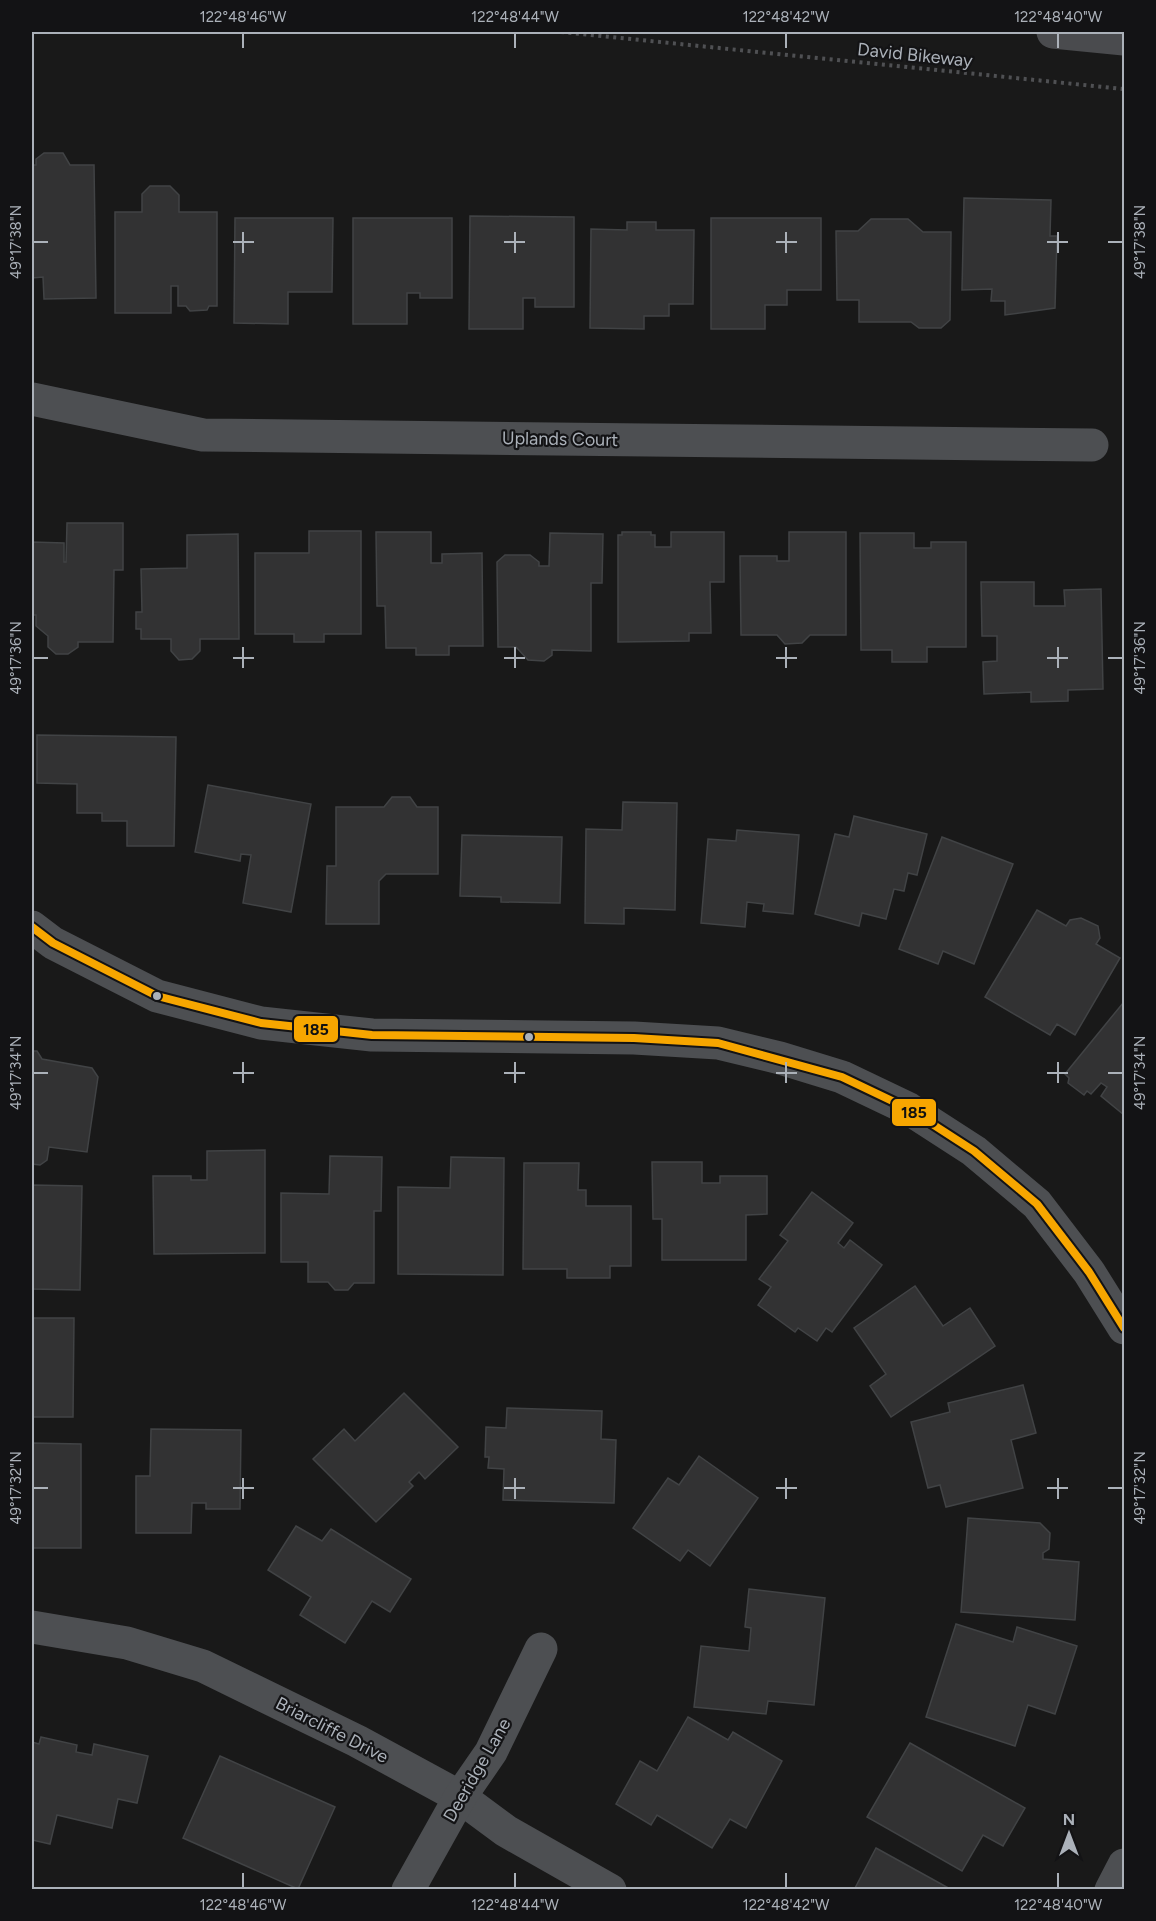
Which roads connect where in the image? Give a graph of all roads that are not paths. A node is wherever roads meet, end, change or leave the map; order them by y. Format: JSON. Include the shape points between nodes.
{"nodes":[{"id":1,"x":1053,"y":32,"type":"edge"},
{"id":2,"x":1125,"y":39,"type":"edge"},
{"id":3,"x":32,"y":399,"type":"edge"},
{"id":4,"x":1092,"y":445,"type":"dead end"},
{"id":5,"x":32,"y":927,"type":"edge"},
{"id":6,"x":1125,"y":1328,"type":"edge"},
{"id":7,"x":32,"y":1626,"type":"edge"},
{"id":8,"x":541,"y":1649,"type":"dead end"},
{"id":9,"x":460,"y":1797,"type":"junction"},
{"id":10,"x":1125,"y":1865,"type":"edge"},
{"id":11,"x":408,"y":1890,"type":"edge"},
{"id":12,"x":610,"y":1890,"type":"edge"},
{"id":13,"x":1111,"y":1890,"type":"edge"}],
"edges":[{"from":1,"to":2,"type":"main road"},
{"from":3,"to":4,"type":"street","name":"Uplands Court","via":[[203,435]]},
{"from":5,"to":6,"type":"street","via":[[53,943],[157,996],[261,1023],[372,1035],[634,1038],[718,1043],[842,1077],[909,1109],[974,1151],[1038,1204]]},
{"from":7,"to":9,"type":"street","name":"Briarcliffe Drive","via":[[127,1643],[203,1666],[357,1741]]},
{"from":8,"to":9,"type":"street","name":"Deeridge Lane","via":[[491,1752]]},
{"from":9,"to":11,"type":"street","name":"Deeridge Lane"},
{"from":9,"to":12,"type":"street","name":"Briarcliffe Drive","via":[[506,1831]]},
{"from":10,"to":13,"type":"street"}]}
